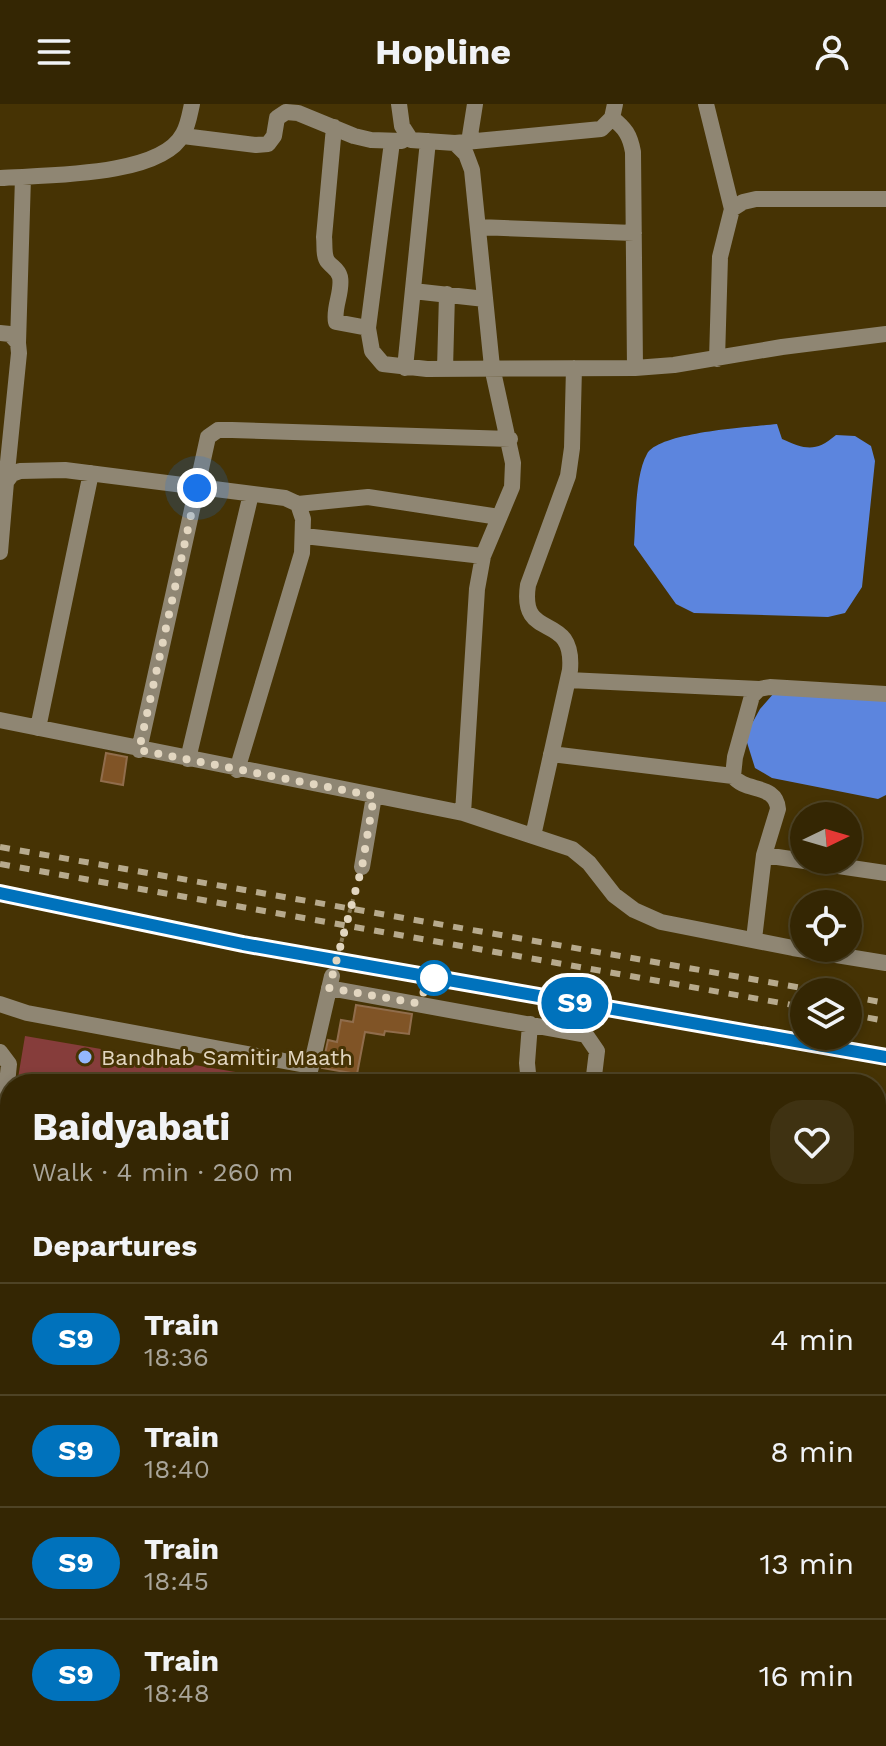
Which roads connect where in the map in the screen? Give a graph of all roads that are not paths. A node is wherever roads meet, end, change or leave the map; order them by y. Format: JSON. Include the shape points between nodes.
{"nodes":[{"id":1,"x":192,"y":104,"type":"edge"},
{"id":2,"x":399,"y":104,"type":"edge"},
{"id":3,"x":475,"y":104,"type":"edge"},
{"id":4,"x":706,"y":104,"type":"edge"},
{"id":5,"x":613,"y":111,"type":"edge"},
{"id":6,"x":334,"y":127,"type":"junction"},
{"id":7,"x":183,"y":136,"type":"junction"},
{"id":8,"x":420,"y":141,"type":"junction"},
{"id":9,"x":392,"y":142,"type":"junction"},
{"id":10,"x":462,"y":142,"type":"junction"},
{"id":11,"x":23,"y":177,"type":"junction"},
{"id":12,"x":0,"y":178,"type":"edge"},
{"id":13,"x":886,"y":199,"type":"edge"},
{"id":14,"x":732,"y":209,"type":"junction"},
{"id":15,"x":478,"y":227,"type":"junction"},
{"id":16,"x":634,"y":233,"type":"junction"},
{"id":17,"x":413,"y":291,"type":"junction"},
{"id":18,"x":447,"y":294,"type":"junction"},
{"id":19,"x":485,"y":299,"type":"junction"},
{"id":20,"x":368,"y":328,"type":"junction"},
{"id":21,"x":0,"y":333,"type":"edge"},
{"id":22,"x":886,"y":334,"type":"edge"},
{"id":23,"x":18,"y":343,"type":"junction"},
{"id":24,"x":717,"y":359,"type":"junction"},
{"id":25,"x":492,"y":367,"type":"junction"},
{"id":26,"x":405,"y":368,"type":"junction"},
{"id":27,"x":574,"y":368,"type":"junction"},
{"id":28,"x":635,"y":368,"type":"junction"},
{"id":29,"x":445,"y":369,"type":"junction"},
{"id":30,"x":510,"y":439,"type":"junction"},
{"id":31,"x":91,"y":473,"type":"junction"},
{"id":32,"x":4,"y":477,"type":"edge"},
{"id":33,"x":197,"y":488,"type":"junction"},
{"id":34,"x":251,"y":494,"type":"junction"},
{"id":35,"x":298,"y":504,"type":"junction"},
{"id":36,"x":499,"y":517,"type":"junction"},
{"id":37,"x":304,"y":536,"type":"junction"},
{"id":38,"x":0,"y":552,"type":"edge"},
{"id":39,"x":483,"y":556,"type":"junction"},
{"id":40,"x":568,"y":680,"type":"junction"},
{"id":41,"x":759,"y":689,"type":"junction"},
{"id":42,"x":886,"y":694,"type":"edge"},
{"id":43,"x":0,"y":720,"type":"edge"},
{"id":44,"x":38,"y":728,"type":"junction"},
{"id":45,"x":139,"y":750,"type":"junction"},
{"id":46,"x":551,"y":754,"type":"junction"},
{"id":47,"x":188,"y":759,"type":"junction"},
{"id":48,"x":237,"y":770,"type":"junction"},
{"id":49,"x":733,"y":776,"type":"junction"},
{"id":50,"x":374,"y":796,"type":"junction"},
{"id":51,"x":463,"y":813,"type":"junction"},
{"id":52,"x":533,"y":836,"type":"junction"},
{"id":53,"x":764,"y":855,"type":"junction"},
{"id":54,"x":362,"y":867,"type":"road end"},
{"id":55,"x":886,"y":873,"type":"edge"},
{"id":56,"x":754,"y":939,"type":"junction"},
{"id":57,"x":886,"y":963,"type":"edge"},
{"id":58,"x":0,"y":1004,"type":"edge"},
{"id":59,"x":530,"y":1024,"type":"junction"},
{"id":60,"x":0,"y":1052,"type":"edge"},
{"id":61,"x":311,"y":1066,"type":"junction"},
{"id":62,"x":8,"y":1074,"type":"edge"},
{"id":63,"x":309,"y":1074,"type":"edge"},
{"id":64,"x":528,"y":1074,"type":"edge"},
{"id":65,"x":594,"y":1074,"type":"edge"}],
"edges":[{"from":1,"to":7,"type":"street"},
{"from":2,"to":8,"type":"street","via":[[402,126]]},
{"from":3,"to":10,"type":"street"},
{"from":4,"to":14,"type":"street"},
{"from":5,"to":10,"type":"street","via":[[601,129]]},
{"from":5,"to":16,"type":"street","via":[[630,138]]},
{"from":6,"to":7,"type":"street","via":[[286,112],[277,118],[268,144]]},
{"from":6,"to":9,"type":"street"},
{"from":6,"to":20,"type":"street","via":[[324,237],[325,255],[341,281],[334,314],[343,325]]},
{"from":7,"to":11,"type":"street","via":[[150,161],[129,167]]},
{"from":8,"to":9,"type":"street"},
{"from":8,"to":10,"type":"street"},
{"from":8,"to":17,"type":"street"},
{"from":9,"to":20,"type":"street"},
{"from":10,"to":15,"type":"street","via":[[472,170]]},
{"from":11,"to":12,"type":"street"},
{"from":11,"to":23,"type":"street"},
{"from":13,"to":14,"type":"street","via":[[756,199]]},
{"from":14,"to":24,"type":"street","via":[[720,257]]},
{"from":15,"to":16,"type":"street"},
{"from":15,"to":19,"type":"street"},
{"from":16,"to":28,"type":"street"},
{"from":17,"to":18,"type":"street"},
{"from":17,"to":26,"type":"street"},
{"from":18,"to":19,"type":"street"},
{"from":18,"to":29,"type":"street"},
{"from":19,"to":25,"type":"street"},
{"from":20,"to":26,"type":"street","via":[[372,351],[383,364]]},
{"from":21,"to":23,"type":"street"},
{"from":22,"to":24,"type":"street"},
{"from":23,"to":32,"type":"street"},
{"from":24,"to":28,"type":"street"},
{"from":25,"to":27,"type":"street"},
{"from":25,"to":29,"type":"street"},
{"from":25,"to":30,"type":"street"},
{"from":26,"to":29,"type":"street"},
{"from":27,"to":28,"type":"street"},
{"from":27,"to":40,"type":"street","via":[[568,476],[526,599],[537,622],[568,640]]},
{"from":30,"to":33,"type":"street","via":[[218,430],[208,437]]},
{"from":30,"to":36,"type":"street","via":[[512,487]]},
{"from":31,"to":32,"type":"street","via":[[20,471]]},
{"from":31,"to":33,"type":"street"},
{"from":31,"to":44,"type":"street"},
{"from":32,"to":38,"type":"street"},
{"from":33,"to":34,"type":"street"},
{"from":33,"to":45,"type":"street"},
{"from":34,"to":35,"type":"street"},
{"from":34,"to":47,"type":"street"},
{"from":35,"to":36,"type":"street","via":[[368,497]]},
{"from":35,"to":37,"type":"street"},
{"from":36,"to":39,"type":"street"},
{"from":37,"to":39,"type":"street"},
{"from":37,"to":48,"type":"street"},
{"from":39,"to":51,"type":"street"},
{"from":40,"to":41,"type":"street"},
{"from":40,"to":46,"type":"street"},
{"from":41,"to":42,"type":"street"},
{"from":41,"to":49,"type":"street","via":[[747,705]]},
{"from":43,"to":44,"type":"street"},
{"from":44,"to":45,"type":"street"},
{"from":45,"to":47,"type":"street"},
{"from":46,"to":49,"type":"street"},
{"from":46,"to":52,"type":"street"},
{"from":47,"to":48,"type":"street"},
{"from":48,"to":50,"type":"street"},
{"from":49,"to":53,"type":"street","via":[[778,801]]},
{"from":50,"to":51,"type":"street"},
{"from":50,"to":54,"type":"street"},
{"from":51,"to":52,"type":"street"},
{"from":52,"to":56,"type":"street","via":[[572,849],[634,910],[661,922]]},
{"from":53,"to":55,"type":"street"},
{"from":53,"to":56,"type":"street"},
{"from":56,"to":57,"type":"street"},
{"from":58,"to":61,"type":"street"},
{"from":59,"to":61,"type":"street","via":[[331,982]]},
{"from":59,"to":64,"type":"street"},
{"from":59,"to":65,"type":"street","via":[[586,1035],[597,1051]]},
{"from":60,"to":62,"type":"street","via":[[9,1064]]},
{"from":61,"to":63,"type":"street"}]}
